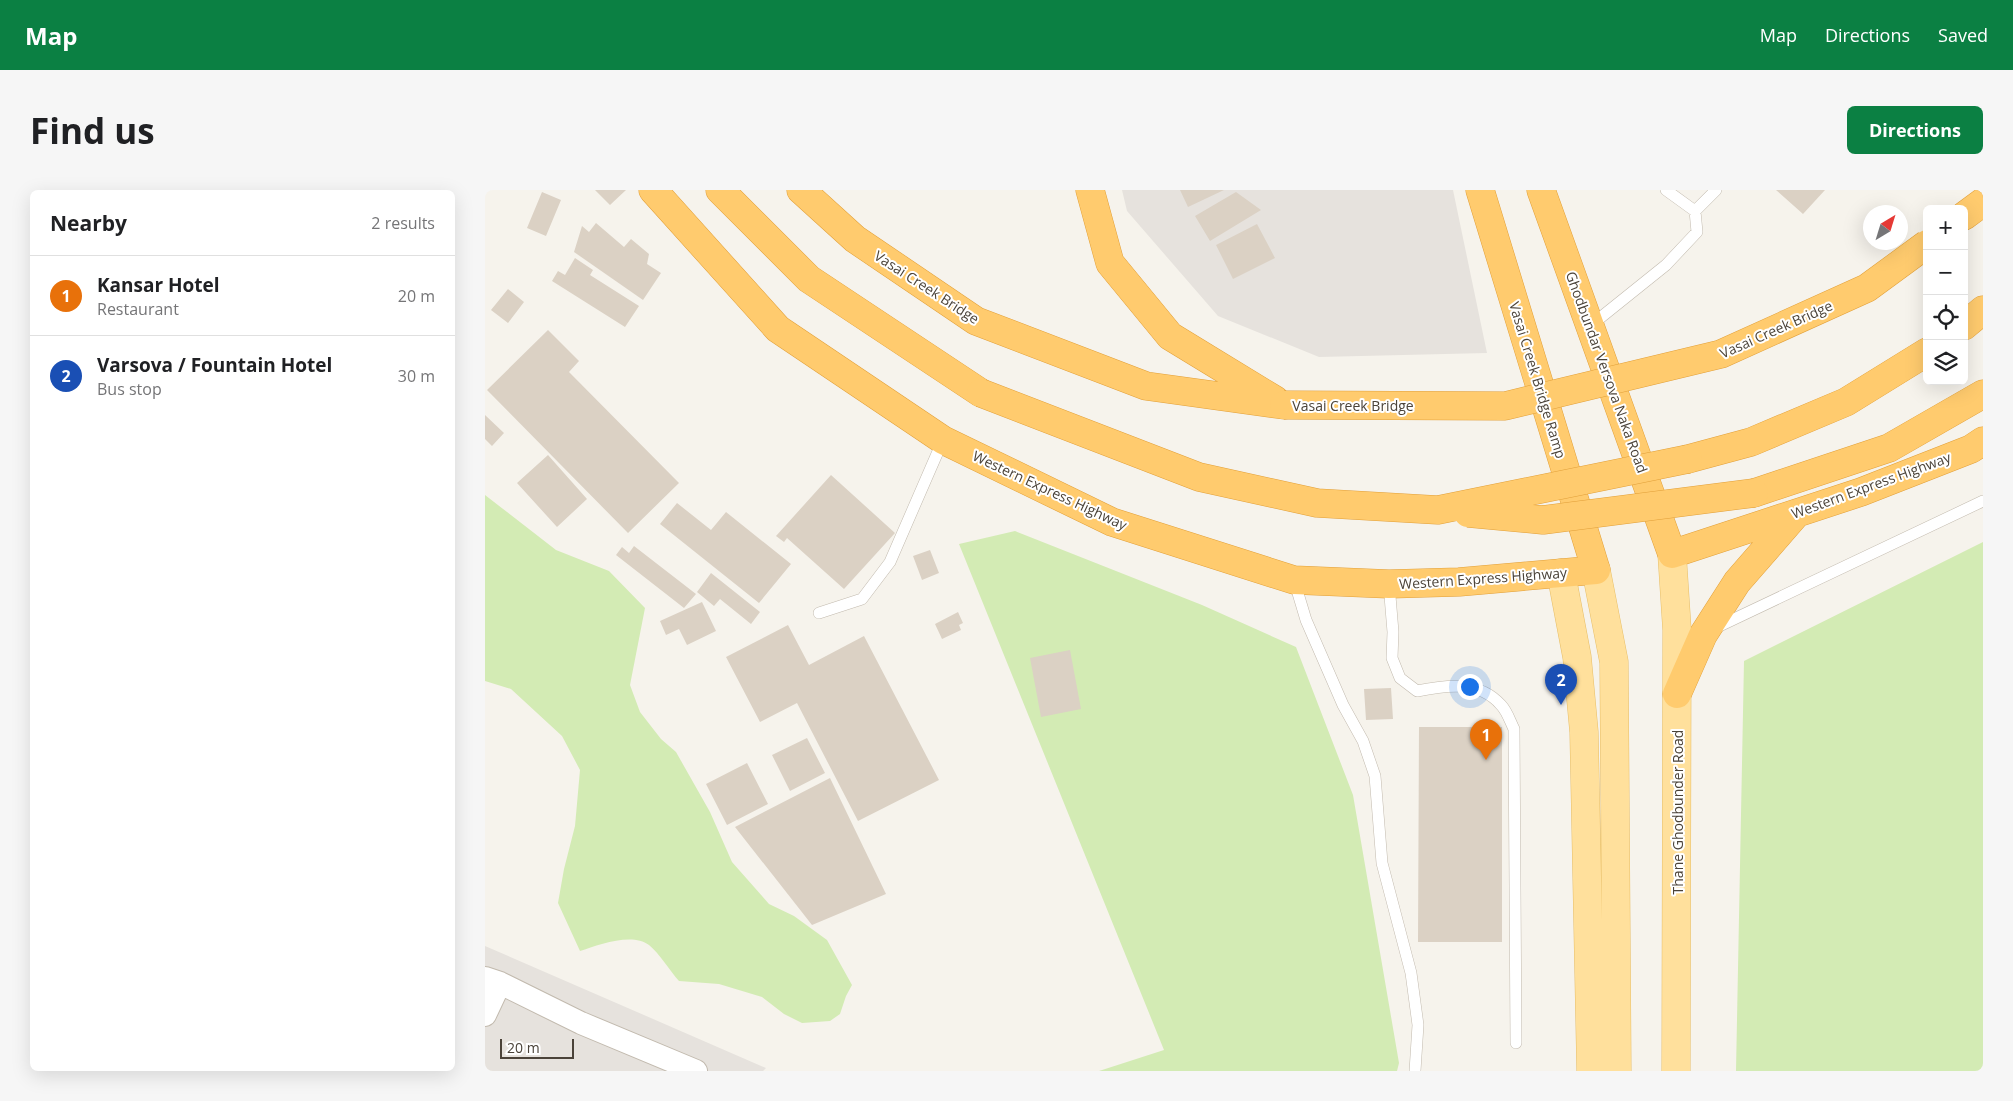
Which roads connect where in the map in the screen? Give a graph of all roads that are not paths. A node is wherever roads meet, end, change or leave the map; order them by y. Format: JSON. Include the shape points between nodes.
{"nodes":[{"id":1,"x":653,"y":190,"type":"edge"},
{"id":2,"x":720,"y":190,"type":"edge"},
{"id":3,"x":801,"y":190,"type":"edge"},
{"id":4,"x":1090,"y":190,"type":"edge"},
{"id":5,"x":1480,"y":190,"type":"edge"},
{"id":6,"x":1541,"y":190,"type":"edge"},
{"id":7,"x":1666,"y":190,"type":"edge"},
{"id":8,"x":1717,"y":190,"type":"edge"},
{"id":9,"x":1983,"y":202,"type":"edge"},
{"id":10,"x":1695,"y":210,"type":"junction"},
{"id":11,"x":1968,"y":213,"type":"edge"},
{"id":12,"x":1923,"y":247,"type":"edge"},
{"id":13,"x":1983,"y":310,"type":"edge"},
{"id":14,"x":1968,"y":323,"type":"edge"},
{"id":15,"x":1590,"y":326,"type":"junction"},
{"id":16,"x":1923,"y":354,"type":"edge"},
{"id":17,"x":1983,"y":394,"type":"edge"},
{"id":18,"x":1284,"y":405,"type":"junction"},
{"id":19,"x":943,"y":440,"type":"junction"},
{"id":20,"x":1983,"y":441,"type":"edge"},
{"id":21,"x":1983,"y":501,"type":"edge"},
{"id":22,"x":1437,"y":510,"type":"junction"},
{"id":23,"x":1797,"y":513,"type":"junction"},
{"id":24,"x":1672,"y":554,"type":"junction"},
{"id":25,"x":1596,"y":570,"type":"junction"},
{"id":26,"x":1561,"y":573,"type":"junction"},
{"id":27,"x":1293,"y":580,"type":"junction"},
{"id":28,"x":1389,"y":584,"type":"junction"},
{"id":29,"x":819,"y":613,"type":"dead end"},
{"id":30,"x":1703,"y":634,"type":"junction"},
{"id":31,"x":1677,"y":694,"type":"junction"},
{"id":32,"x":493,"y":981,"type":"edge"},
{"id":33,"x":485,"y":1015,"type":"edge"},
{"id":34,"x":1516,"y":1043,"type":"dead end"},
{"id":35,"x":696,"y":1071,"type":"edge"},
{"id":36,"x":1415,"y":1071,"type":"edge"},
{"id":37,"x":1591,"y":1071,"type":"edge"},
{"id":38,"x":1617,"y":1071,"type":"edge"},
{"id":39,"x":1676,"y":1071,"type":"edge"}],
"edges":[{"from":1,"to":19,"type":"highway","name":"Western Express Highway","via":[[778,328]]},
{"from":2,"to":22,"type":"highway","bridge":true,"via":[[809,279],[981,393],[1199,477],[1317,503]]},
{"from":3,"to":18,"type":"highway","name":"Vasai Creek Bridge","via":[[855,239],[976,321],[1146,386]]},
{"from":4,"to":18,"type":"highway","via":[[1110,263],[1170,336]]},
{"from":5,"to":25,"type":"highway","name":"Vasai Creek Bridge Ramp"},
{"from":6,"to":15,"type":"highway","name":"Ghodbundar Versova Naka Road"},
{"from":7,"to":10,"type":"lane"},
{"from":8,"to":10,"type":"lane"},
{"from":9,"to":11,"type":"highway"},
{"from":10,"to":15,"type":"lane","via":[[1697,232],[1666,265]]},
{"from":12,"to":18,"type":"highway","name":"Vasai Creek Bridge","bridge":true,"via":[[1867,288],[1721,354],[1505,406]]},
{"from":13,"to":14,"type":"highway"},
{"from":15,"to":24,"type":"highway","name":"Ghodbundar Versova Naka Road"},
{"from":16,"to":22,"type":"highway","bridge":true,"via":[[1846,402],[1751,442],[1688,460]]},
{"from":17,"to":22,"type":"highway","bridge":true,"via":[[1889,448],[1754,493],[1543,520]]},
{"from":19,"to":27,"type":"highway","name":"Western Express Highway","via":[[1113,522]]},
{"from":19,"to":29,"type":"lane","via":[[890,562],[861,599]]},
{"from":20,"to":23,"type":"highway","name":"Western Express Highway","via":[[1870,488]]},
{"from":21,"to":30,"type":"lane"},
{"from":23,"to":24,"type":"highway","name":"Western Express Highway"},
{"from":23,"to":30,"type":"highway","via":[[1737,582]]},
{"from":24,"to":31,"type":"main road","name":"Thane Ghodbunder Road"},
{"from":25,"to":26,"type":"highway","name":"Western Express Highway"},
{"from":25,"to":38,"type":"main road","via":[[1614,662]]},
{"from":26,"to":28,"type":"highway","name":"Western Express Highway"},
{"from":26,"to":37,"type":"main road","via":[[1577,657],[1584,732]]},
{"from":27,"to":28,"type":"highway","name":"Western Express Highway"},
{"from":27,"to":36,"type":"lane","via":[[1306,620],[1343,705],[1363,741],[1375,776],[1382,864],[1411,973],[1418,1026]]},
{"from":28,"to":34,"type":"lane","via":[[1392,658],[1401,678],[1417,691],[1466,686],[1483,692],[1501,705],[1514,729]]},
{"from":30,"to":31,"type":"highway"},
{"from":31,"to":39,"type":"main road","name":"Thane Ghodbunder Road"},
{"from":32,"to":33,"type":"street"},
{"from":32,"to":35,"type":"street","via":[[581,1023]]}]}
